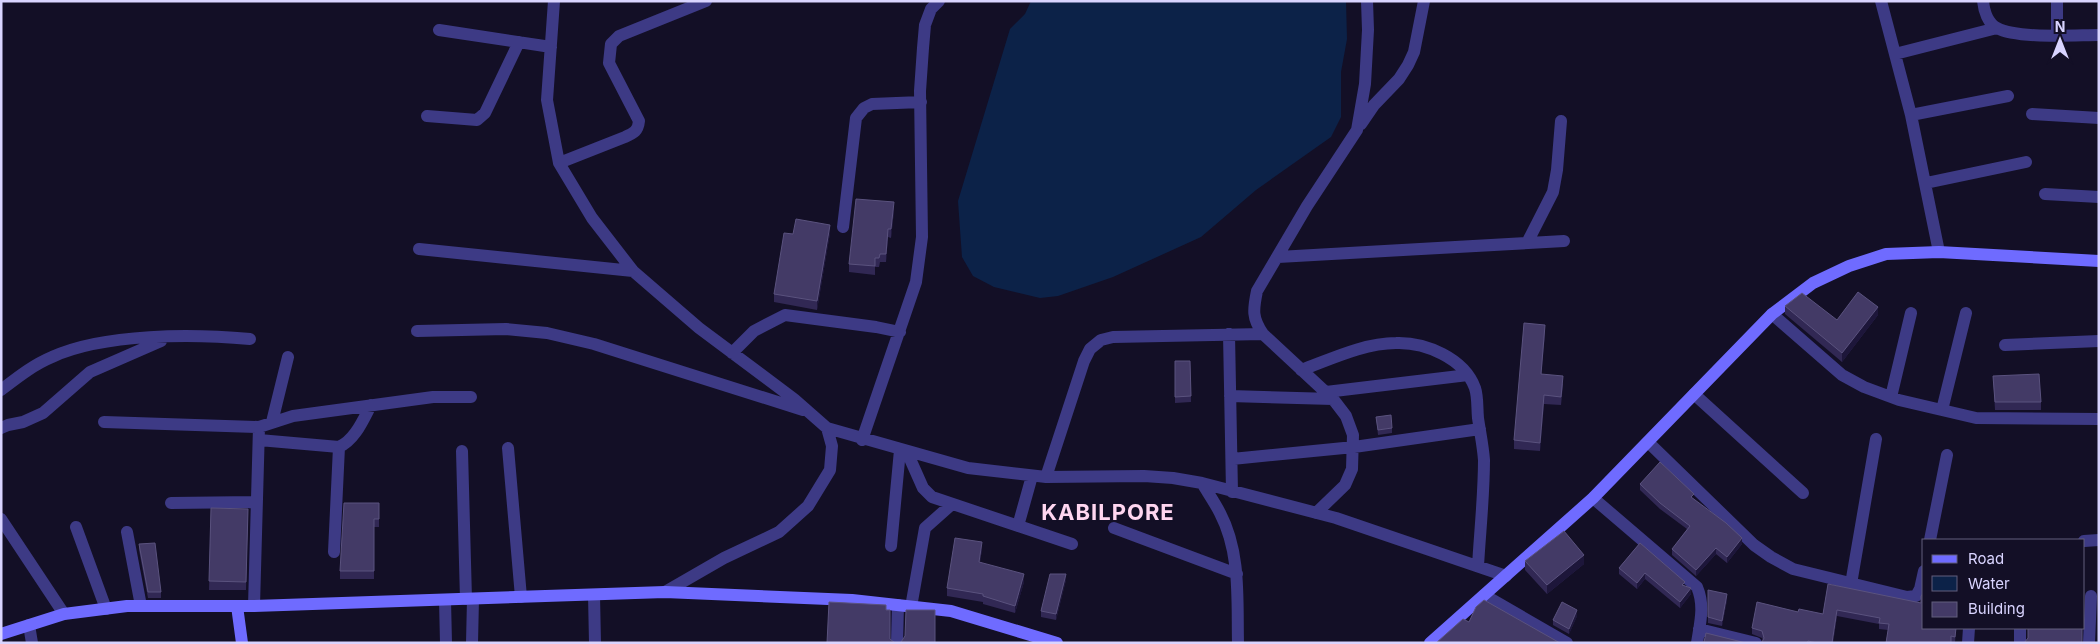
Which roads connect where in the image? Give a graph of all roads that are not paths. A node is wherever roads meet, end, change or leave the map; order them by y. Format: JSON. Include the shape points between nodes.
{"nodes":[{"id":1,"x":554,"y":1,"type":"edge"},
{"id":2,"x":706,"y":1,"type":"edge"},
{"id":3,"x":939,"y":1,"type":"edge"},
{"id":4,"x":1367,"y":1,"type":"edge"},
{"id":5,"x":1424,"y":1,"type":"edge"},
{"id":6,"x":1881,"y":1,"type":"edge"},
{"id":7,"x":1983,"y":1,"type":"edge"},
{"id":8,"x":2057,"y":1,"type":"edge"},
{"id":9,"x":1997,"y":28,"type":"junction"},
{"id":10,"x":439,"y":30,"type":"dead end"},
{"id":11,"x":2057,"y":34,"type":"junction"},
{"id":12,"x":2099,"y":35,"type":"edge"},
{"id":13,"x":519,"y":42,"type":"junction"},
{"id":14,"x":550,"y":47,"type":"junction"},
{"id":15,"x":1895,"y":54,"type":"junction"},
{"id":16,"x":2008,"y":96,"type":"dead end"},
{"id":17,"x":921,"y":102,"type":"junction"},
{"id":18,"x":2032,"y":114,"type":"dead end"},
{"id":19,"x":1911,"y":115,"type":"junction"},
{"id":20,"x":427,"y":116,"type":"dead end"},
{"id":21,"x":2099,"y":118,"type":"edge"},
{"id":22,"x":1561,"y":121,"type":"dead end"},
{"id":23,"x":1357,"y":130,"type":"junction"},
{"id":24,"x":2026,"y":162,"type":"dead end"},
{"id":25,"x":559,"y":163,"type":"junction"},
{"id":26,"x":1926,"y":183,"type":"junction"},
{"id":27,"x":2044,"y":194,"type":"dead end"},
{"id":28,"x":2099,"y":197,"type":"edge"},
{"id":29,"x":843,"y":227,"type":"dead end"},
{"id":30,"x":1564,"y":241,"type":"dead end"},
{"id":31,"x":1527,"y":244,"type":"junction"},
{"id":32,"x":419,"y":249,"type":"dead end"},
{"id":33,"x":1939,"y":252,"type":"junction"},
{"id":34,"x":1278,"y":257,"type":"junction"},
{"id":35,"x":2099,"y":261,"type":"edge"},
{"id":36,"x":633,"y":271,"type":"junction"},
{"id":37,"x":1966,"y":312,"type":"dead end"},
{"id":38,"x":1911,"y":313,"type":"dead end"},
{"id":39,"x":1772,"y":314,"type":"junction"},
{"id":40,"x":417,"y":331,"type":"dead end"},
{"id":41,"x":900,"y":332,"type":"junction"},
{"id":42,"x":1229,"y":334,"type":"junction"},
{"id":43,"x":1263,"y":334,"type":"junction"},
{"id":44,"x":170,"y":337,"type":"junction"},
{"id":45,"x":250,"y":339,"type":"dead end"},
{"id":46,"x":2099,"y":341,"type":"edge"},
{"id":47,"x":2005,"y":345,"type":"dead end"},
{"id":48,"x":732,"y":353,"type":"junction"},
{"id":49,"x":288,"y":357,"type":"dead end"},
{"id":50,"x":1301,"y":370,"type":"junction"},
{"id":51,"x":1468,"y":376,"type":"junction"},
{"id":52,"x":1,"y":390,"type":"edge"},
{"id":53,"x":1694,"y":394,"type":"junction"},
{"id":54,"x":1330,"y":395,"type":"junction"},
{"id":55,"x":1230,"y":396,"type":"junction"},
{"id":56,"x":471,"y":397,"type":"dead end"},
{"id":57,"x":1891,"y":397,"type":"junction"},
{"id":58,"x":371,"y":405,"type":"junction"},
{"id":59,"x":1942,"y":410,"type":"junction"},
{"id":60,"x":808,"y":411,"type":"junction"},
{"id":61,"x":2099,"y":418,"type":"edge"},
{"id":62,"x":104,"y":422,"type":"dead end"},
{"id":63,"x":272,"y":422,"type":"junction"},
{"id":64,"x":1,"y":428,"type":"edge"},
{"id":65,"x":827,"y":428,"type":"junction"},
{"id":66,"x":1480,"y":429,"type":"junction"},
{"id":67,"x":259,"y":434,"type":"junction"},
{"id":68,"x":1876,"y":439,"type":"dead end"},
{"id":69,"x":862,"y":440,"type":"junction"},
{"id":70,"x":1648,"y":442,"type":"junction"},
{"id":71,"x":339,"y":447,"type":"junction"},
{"id":72,"x":1354,"y":447,"type":"junction"},
{"id":73,"x":508,"y":448,"type":"dead end"},
{"id":74,"x":462,"y":451,"type":"dead end"},
{"id":75,"x":904,"y":451,"type":"junction"},
{"id":76,"x":1946,"y":455,"type":"dead end"},
{"id":77,"x":1232,"y":459,"type":"junction"},
{"id":78,"x":1032,"y":476,"type":"junction"},
{"id":79,"x":1046,"y":477,"type":"junction"},
{"id":80,"x":1202,"y":483,"type":"junction"},
{"id":81,"x":1232,"y":492,"type":"junction"},
{"id":82,"x":1803,"y":493,"type":"dead end"},
{"id":83,"x":1593,"y":498,"type":"junction"},
{"id":84,"x":257,"y":502,"type":"junction"},
{"id":85,"x":171,"y":503,"type":"dead end"},
{"id":86,"x":952,"y":504,"type":"junction"},
{"id":87,"x":1316,"y":513,"type":"junction"},
{"id":88,"x":1,"y":519,"type":"edge"},
{"id":89,"x":1018,"y":526,"type":"junction"},
{"id":90,"x":76,"y":527,"type":"dead end"},
{"id":91,"x":1114,"y":528,"type":"dead end"},
{"id":92,"x":127,"y":532,"type":"dead end"},
{"id":93,"x":1930,"y":539,"type":"edge"},
{"id":94,"x":2099,"y":540,"type":"edge"},
{"id":95,"x":2085,"y":541,"type":"edge"},
{"id":96,"x":1072,"y":544,"type":"dead end"},
{"id":97,"x":891,"y":546,"type":"dead end"},
{"id":98,"x":334,"y":552,"type":"dead end"},
{"id":99,"x":1478,"y":566,"type":"junction"},
{"id":100,"x":1237,"y":574,"type":"junction"},
{"id":101,"x":1506,"y":576,"type":"junction"},
{"id":102,"x":1852,"y":584,"type":"junction"},
{"id":103,"x":1922,"y":589,"type":"edge"},
{"id":104,"x":665,"y":592,"type":"junction"},
{"id":105,"x":594,"y":594,"type":"junction"},
{"id":106,"x":1484,"y":595,"type":"junction"},
{"id":107,"x":2091,"y":596,"type":"edge"},
{"id":108,"x":521,"y":597,"type":"junction"},
{"id":109,"x":470,"y":599,"type":"junction"},
{"id":110,"x":444,"y":600,"type":"junction"},
{"id":111,"x":898,"y":605,"type":"junction"},
{"id":112,"x":141,"y":606,"type":"junction"},
{"id":113,"x":237,"y":606,"type":"junction"},
{"id":114,"x":254,"y":606,"type":"junction"},
{"id":115,"x":911,"y":607,"type":"junction"},
{"id":116,"x":106,"y":609,"type":"junction"},
{"id":117,"x":64,"y":614,"type":"junction"},
{"id":118,"x":30,"y":624,"type":"junction"},
{"id":119,"x":1699,"y":629,"type":"junction"},
{"id":120,"x":1969,"y":629,"type":"edge"},
{"id":121,"x":2020,"y":629,"type":"edge"},
{"id":122,"x":1,"y":634,"type":"edge"},
{"id":123,"x":1026,"y":638,"type":"edge"},
{"id":124,"x":1432,"y":642,"type":"edge"},
{"id":125,"x":32,"y":643,"type":"edge"},
{"id":126,"x":242,"y":643,"type":"edge"},
{"id":127,"x":446,"y":643,"type":"edge"},
{"id":128,"x":472,"y":643,"type":"edge"},
{"id":129,"x":595,"y":643,"type":"edge"},
{"id":130,"x":897,"y":643,"type":"edge"},
{"id":131,"x":1057,"y":643,"type":"edge"},
{"id":132,"x":1238,"y":643,"type":"edge"},
{"id":133,"x":1567,"y":643,"type":"edge"},
{"id":134,"x":1697,"y":643,"type":"edge"},
{"id":135,"x":1756,"y":643,"type":"edge"},
{"id":136,"x":1968,"y":643,"type":"edge"},
{"id":137,"x":2020,"y":643,"type":"edge"},
{"id":138,"x":2089,"y":643,"type":"edge"}],
"edges":[{"from":1,"to":14,"type":"street"},
{"from":2,"to":25,"type":"street","via":[[619,36],[611,44],[609,64],[638,121],[638,127],[625,137]]},
{"from":3,"to":17,"type":"street","via":[[931,9],[925,25]]},
{"from":4,"to":23,"type":"street","via":[[1365,84]]},
{"from":5,"to":23,"type":"street","via":[[1414,52],[1408,65]]},
{"from":6,"to":15,"type":"street"},
{"from":7,"to":9,"type":"street","via":[[1988,19]]},
{"from":8,"to":11,"type":"street"},
{"from":9,"to":11,"type":"street","via":[[2014,33]]},
{"from":9,"to":15,"type":"street"},
{"from":10,"to":13,"type":"street"},
{"from":11,"to":12,"type":"street"},
{"from":13,"to":14,"type":"street"},
{"from":13,"to":20,"type":"street","via":[[485,113],[478,120]]},
{"from":14,"to":25,"type":"street","via":[[546,100]]},
{"from":15,"to":19,"type":"street"},
{"from":16,"to":19,"type":"street"},
{"from":17,"to":29,"type":"street","via":[[872,104],[856,118]]},
{"from":17,"to":41,"type":"street","via":[[922,237],[916,282]]},
{"from":18,"to":21,"type":"street"},
{"from":19,"to":26,"type":"street"},
{"from":22,"to":31,"type":"street","via":[[1553,192]]},
{"from":23,"to":34,"type":"street"},
{"from":24,"to":26,"type":"street"},
{"from":25,"to":36,"type":"street","via":[[592,218]]},
{"from":26,"to":33,"type":"street"},
{"from":27,"to":28,"type":"street"},
{"from":30,"to":31,"type":"street"},
{"from":31,"to":34,"type":"street"},
{"from":32,"to":36,"type":"street"},
{"from":33,"to":35,"type":"street"},
{"from":33,"to":39,"type":"street","via":[[1886,254],[1850,266],[1813,282]]},
{"from":34,"to":43,"type":"street","via":[[1257,291],[1255,323]]},
{"from":36,"to":48,"type":"street"},
{"from":37,"to":59,"type":"street"},
{"from":38,"to":57,"type":"street"},
{"from":39,"to":53,"type":"street"},
{"from":39,"to":57,"type":"street","via":[[1842,375]]},
{"from":40,"to":60,"type":"street","via":[[506,329],[547,333],[594,344]]},
{"from":41,"to":48,"type":"street","via":[[786,316],[754,331]]},
{"from":41,"to":69,"type":"street"},
{"from":42,"to":43,"type":"street"},
{"from":42,"to":55,"type":"street"},
{"from":42,"to":79,"type":"street","via":[[1113,337],[1090,349],[1079,370]]},
{"from":43,"to":50,"type":"street"},
{"from":44,"to":45,"type":"street","via":[[209,335]]},
{"from":44,"to":52,"type":"street","via":[[89,344],[29,369]]},
{"from":44,"to":64,"type":"street","via":[[101,366],[43,413]]},
{"from":46,"to":47,"type":"street"},
{"from":48,"to":60,"type":"street"},
{"from":49,"to":63,"type":"street"},
{"from":50,"to":51,"type":"street","via":[[1364,348],[1396,342],[1419,344],[1440,352]]},
{"from":50,"to":54,"type":"street"},
{"from":51,"to":54,"type":"street"},
{"from":51,"to":66,"type":"street","via":[[1475,388]]},
{"from":53,"to":70,"type":"street"},
{"from":53,"to":82,"type":"street"},
{"from":54,"to":55,"type":"street"},
{"from":54,"to":72,"type":"street","via":[[1346,416]]},
{"from":55,"to":77,"type":"street"},
{"from":56,"to":58,"type":"street","via":[[433,397]]},
{"from":57,"to":59,"type":"street"},
{"from":58,"to":63,"type":"street"},
{"from":58,"to":71,"type":"street","via":[[352,438]]},
{"from":59,"to":61,"type":"street","via":[[1976,418]]},
{"from":60,"to":65,"type":"street"},
{"from":62,"to":67,"type":"street"},
{"from":63,"to":67,"type":"street"},
{"from":65,"to":69,"type":"street"},
{"from":65,"to":104,"type":"street","via":[[832,446],[830,470],[808,506],[779,532],[724,558]]},
{"from":66,"to":72,"type":"street"},
{"from":66,"to":99,"type":"street","via":[[1484,486]]},
{"from":67,"to":71,"type":"street"},
{"from":67,"to":84,"type":"street"},
{"from":68,"to":102,"type":"street"},
{"from":69,"to":75,"type":"street"},
{"from":70,"to":83,"type":"street"},
{"from":70,"to":102,"type":"street","via":[[1754,545],[1771,557],[1793,569]]},
{"from":71,"to":98,"type":"street"},
{"from":72,"to":77,"type":"street"},
{"from":72,"to":87,"type":"street","via":[[1352,470],[1345,485]]},
{"from":73,"to":108,"type":"street"},
{"from":74,"to":109,"type":"street"},
{"from":75,"to":78,"type":"street","via":[[968,468]]},
{"from":75,"to":86,"type":"street","via":[[923,488],[932,497]]},
{"from":75,"to":97,"type":"street"},
{"from":76,"to":93,"type":"street"},
{"from":77,"to":81,"type":"street"},
{"from":78,"to":79,"type":"street"},
{"from":78,"to":89,"type":"street"},
{"from":79,"to":80,"type":"street","via":[[1144,476]]},
{"from":80,"to":81,"type":"street"},
{"from":80,"to":100,"type":"street","via":[[1221,514]]},
{"from":81,"to":87,"type":"street"},
{"from":83,"to":101,"type":"street"},
{"from":83,"to":119,"type":"street","via":[[1697,587],[1702,598]]},
{"from":84,"to":85,"type":"street"},
{"from":84,"to":114,"type":"street"},
{"from":86,"to":89,"type":"street"},
{"from":86,"to":115,"type":"street","via":[[925,528]]},
{"from":87,"to":99,"type":"street"},
{"from":88,"to":117,"type":"street"},
{"from":89,"to":96,"type":"street"},
{"from":90,"to":116,"type":"street"},
{"from":91,"to":100,"type":"street"},
{"from":92,"to":112,"type":"street"},
{"from":94,"to":95,"type":"street"},
{"from":99,"to":101,"type":"street"},
{"from":100,"to":132,"type":"street"},
{"from":101,"to":106,"type":"street"},
{"from":102,"to":103,"type":"street","via":[[1907,597],[1916,596]]},
{"from":104,"to":105,"type":"street"},
{"from":104,"to":111,"type":"street"},
{"from":105,"to":108,"type":"street"},
{"from":105,"to":129,"type":"street"},
{"from":106,"to":124,"type":"street"},
{"from":106,"to":133,"type":"street"},
{"from":107,"to":138,"type":"street"},
{"from":108,"to":109,"type":"street"},
{"from":109,"to":110,"type":"street"},
{"from":109,"to":128,"type":"street"},
{"from":110,"to":114,"type":"street"},
{"from":110,"to":127,"type":"street"},
{"from":111,"to":115,"type":"street"},
{"from":111,"to":130,"type":"street"},
{"from":112,"to":113,"type":"street"},
{"from":112,"to":116,"type":"street"},
{"from":113,"to":114,"type":"street"},
{"from":113,"to":126,"type":"street"},
{"from":115,"to":123,"type":"street","via":[[951,611]]},
{"from":116,"to":117,"type":"street"},
{"from":117,"to":118,"type":"street"},
{"from":118,"to":122,"type":"street"},
{"from":118,"to":125,"type":"street"},
{"from":119,"to":134,"type":"street"},
{"from":119,"to":135,"type":"street"},
{"from":120,"to":136,"type":"street"},
{"from":121,"to":137,"type":"street"},
{"from":123,"to":131,"type":"street"}]}
